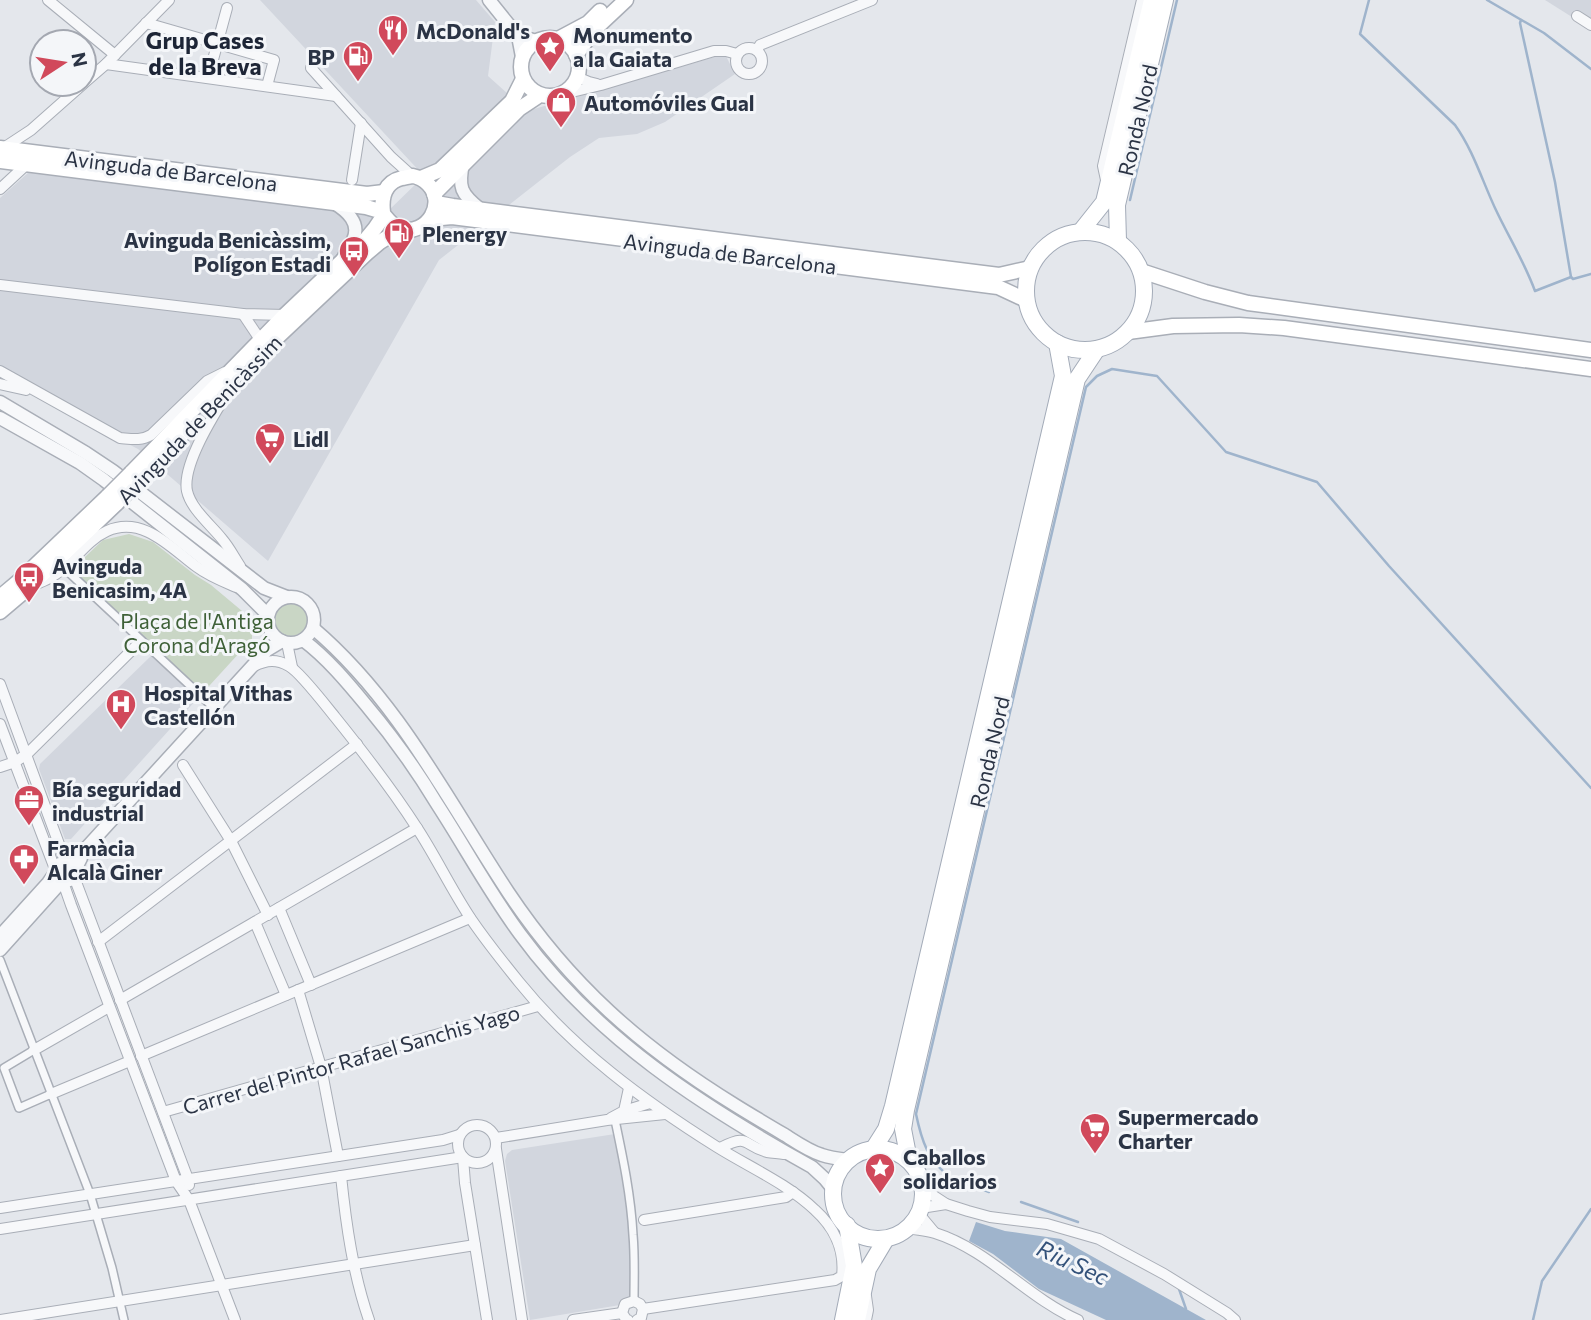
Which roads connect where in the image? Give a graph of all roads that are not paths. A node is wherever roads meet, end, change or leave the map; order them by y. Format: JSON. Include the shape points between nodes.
{"nodes":[{"id":1,"x":48,"y":0,"type":"edge"},
{"id":2,"x":169,"y":0,"type":"edge"},
{"id":3,"x":489,"y":0,"type":"edge"},
{"id":4,"x":613,"y":0,"type":"edge"},
{"id":5,"x":626,"y":0,"type":"edge"},
{"id":6,"x":872,"y":0,"type":"edge"},
{"id":7,"x":1142,"y":0,"type":"edge"},
{"id":8,"x":1152,"y":0,"type":"edge"},
{"id":9,"x":1166,"y":0,"type":"edge"},
{"id":10,"x":861,"y":2,"type":"edge"},
{"id":11,"x":227,"y":8,"type":"dead end"},
{"id":12,"x":1577,"y":16,"type":"dead end"},
{"id":13,"x":146,"y":23,"type":"junction"},
{"id":14,"x":1591,"y":25,"type":"edge"},
{"id":15,"x":518,"y":36,"type":"junction"},
{"id":16,"x":558,"y":39,"type":"junction"},
{"id":17,"x":537,"y":41,"type":"junction"},
{"id":18,"x":216,"y":44,"type":"junction"},
{"id":19,"x":757,"y":50,"type":"junction"},
{"id":20,"x":737,"y":54,"type":"junction"},
{"id":21,"x":114,"y":55,"type":"junction"},
{"id":22,"x":576,"y":55,"type":"junction"},
{"id":23,"x":522,"y":57,"type":"junction"},
{"id":24,"x":106,"y":64,"type":"junction"},
{"id":25,"x":311,"y":68,"type":"dead end"},
{"id":26,"x":98,"y":71,"type":"edge"},
{"id":27,"x":577,"y":76,"type":"junction"},
{"id":28,"x":208,"y":78,"type":"junction"},
{"id":29,"x":523,"y":79,"type":"junction"},
{"id":30,"x":601,"y":85,"type":"junction"},
{"id":31,"x":267,"y":86,"type":"junction"},
{"id":32,"x":540,"y":94,"type":"junction"},
{"id":33,"x":336,"y":96,"type":"junction"},
{"id":34,"x":555,"y":96,"type":"junction"},
{"id":35,"x":67,"y":98,"type":"edge"},
{"id":36,"x":361,"y":123,"type":"junction"},
{"id":37,"x":31,"y":130,"type":"junction"},
{"id":38,"x":1,"y":153,"type":"edge"},
{"id":39,"x":391,"y":157,"type":"junction"},
{"id":40,"x":31,"y":158,"type":"junction"},
{"id":41,"x":463,"y":164,"type":"junction"},
{"id":42,"x":416,"y":177,"type":"junction"},
{"id":43,"x":352,"y":180,"type":"dead end"},
{"id":44,"x":389,"y":186,"type":"junction"},
{"id":45,"x":1108,"y":186,"type":"junction"},
{"id":46,"x":0,"y":189,"type":"edge"},
{"id":47,"x":435,"y":198,"type":"junction"},
{"id":48,"x":334,"y":203,"type":"junction"},
{"id":49,"x":480,"y":209,"type":"junction"},
{"id":50,"x":384,"y":214,"type":"junction"},
{"id":51,"x":431,"y":219,"type":"junction"},
{"id":52,"x":401,"y":229,"type":"junction"},
{"id":53,"x":1081,"y":231,"type":"junction"},
{"id":54,"x":1118,"y":241,"type":"junction"},
{"id":55,"x":342,"y":261,"type":"junction"},
{"id":56,"x":1030,"y":268,"type":"junction"},
{"id":57,"x":1141,"y":271,"type":"junction"},
{"id":58,"x":0,"y":285,"type":"edge"},
{"id":59,"x":1026,"y":300,"type":"junction"},
{"id":60,"x":243,"y":314,"type":"junction"},
{"id":61,"x":285,"y":315,"type":"junction"},
{"id":62,"x":1128,"y":332,"type":"junction"},
{"id":63,"x":261,"y":341,"type":"junction"},
{"id":64,"x":1057,"y":343,"type":"junction"},
{"id":65,"x":1097,"y":349,"type":"junction"},
{"id":66,"x":1591,"y":350,"type":"edge"},
{"id":67,"x":1591,"y":369,"type":"edge"},
{"id":68,"x":237,"y":370,"type":"junction"},
{"id":69,"x":0,"y":371,"type":"edge"},
{"id":70,"x":0,"y":384,"type":"edge"},
{"id":71,"x":40,"y":393,"type":"junction"},
{"id":72,"x":0,"y":402,"type":"edge"},
{"id":73,"x":0,"y":418,"type":"edge"},
{"id":74,"x":113,"y":499,"type":"junction"},
{"id":75,"x":63,"y":567,"type":"junction"},
{"id":76,"x":246,"y":575,"type":"junction"},
{"id":77,"x":242,"y":589,"type":"junction"},
{"id":78,"x":26,"y":590,"type":"junction"},
{"id":79,"x":0,"y":597,"type":"edge"},
{"id":80,"x":287,"y":597,"type":"junction"},
{"id":81,"x":0,"y":612,"type":"edge"},
{"id":82,"x":268,"y":615,"type":"junction"},
{"id":83,"x":313,"y":628,"type":"junction"},
{"id":84,"x":270,"y":630,"type":"junction"},
{"id":85,"x":292,"y":642,"type":"junction"},
{"id":86,"x":139,"y":643,"type":"junction"},
{"id":87,"x":267,"y":650,"type":"junction"},
{"id":88,"x":292,"y":667,"type":"junction"},
{"id":89,"x":249,"y":669,"type":"junction"},
{"id":90,"x":0,"y":684,"type":"edge"},
{"id":91,"x":214,"y":708,"type":"junction"},
{"id":92,"x":0,"y":724,"type":"edge"},
{"id":93,"x":357,"y":744,"type":"junction"},
{"id":94,"x":27,"y":754,"type":"junction"},
{"id":95,"x":15,"y":762,"type":"junction"},
{"id":96,"x":183,"y":765,"type":"dead end"},
{"id":97,"x":0,"y":767,"type":"edge"},
{"id":98,"x":417,"y":828,"type":"junction"},
{"id":99,"x":231,"y":841,"type":"junction"},
{"id":100,"x":60,"y":842,"type":"junction"},
{"id":101,"x":47,"y":844,"type":"junction"},
{"id":102,"x":88,"y":846,"type":"junction"},
{"id":103,"x":65,"y":872,"type":"junction"},
{"id":104,"x":51,"y":894,"type":"junction"},
{"id":105,"x":68,"y":898,"type":"junction"},
{"id":106,"x":279,"y":908,"type":"junction"},
{"id":107,"x":268,"y":915,"type":"junction"},
{"id":108,"x":470,"y":918,"type":"junction"},
{"id":109,"x":255,"y":922,"type":"junction"},
{"id":110,"x":0,"y":936,"type":"edge"},
{"id":111,"x":98,"y":942,"type":"junction"},
{"id":112,"x":0,"y":950,"type":"edge"},
{"id":113,"x":0,"y":960,"type":"edge"},
{"id":114,"x":311,"y":985,"type":"junction"},
{"id":115,"x":298,"y":990,"type":"junction"},
{"id":116,"x":286,"y":995,"type":"junction"},
{"id":117,"x":120,"y":1000,"type":"junction"},
{"id":118,"x":538,"y":1006,"type":"junction"},
{"id":119,"x":109,"y":1007,"type":"junction"},
{"id":120,"x":34,"y":1050,"type":"junction"},
{"id":121,"x":141,"y":1056,"type":"junction"},
{"id":122,"x":130,"y":1061,"type":"junction"},
{"id":123,"x":321,"y":1067,"type":"junction"},
{"id":124,"x":629,"y":1088,"type":"junction"},
{"id":125,"x":51,"y":1094,"type":"junction"},
{"id":126,"x":650,"y":1103,"type":"junction"},
{"id":127,"x":624,"y":1111,"type":"junction"},
{"id":128,"x":163,"y":1112,"type":"junction"},
{"id":129,"x":665,"y":1114,"type":"junction"},
{"id":130,"x":639,"y":1117,"type":"junction"},
{"id":131,"x":611,"y":1120,"type":"junction"},
{"id":132,"x":459,"y":1135,"type":"junction"},
{"id":133,"x":496,"y":1144,"type":"junction"},
{"id":134,"x":720,"y":1148,"type":"junction"},
{"id":135,"x":874,"y":1148,"type":"junction"},
{"id":136,"x":790,"y":1155,"type":"junction"},
{"id":137,"x":338,"y":1156,"type":"junction"},
{"id":138,"x":463,"y":1158,"type":"junction"},
{"id":139,"x":848,"y":1160,"type":"junction"},
{"id":140,"x":909,"y":1160,"type":"junction"},
{"id":141,"x":341,"y":1176,"type":"junction"},
{"id":142,"x":188,"y":1179,"type":"junction"},
{"id":143,"x":176,"y":1181,"type":"junction"},
{"id":144,"x":833,"y":1189,"type":"junction"},
{"id":145,"x":923,"y":1189,"type":"junction"},
{"id":146,"x":793,"y":1192,"type":"junction"},
{"id":147,"x":90,"y":1194,"type":"junction"},
{"id":148,"x":189,"y":1199,"type":"junction"},
{"id":149,"x":946,"y":1203,"type":"junction"},
{"id":150,"x":0,"y":1208,"type":"edge"},
{"id":151,"x":920,"y":1211,"type":"junction"},
{"id":152,"x":96,"y":1214,"type":"junction"},
{"id":153,"x":644,"y":1220,"type":"joint"},
{"id":154,"x":632,"y":1222,"type":"junction"},
{"id":155,"x":847,"y":1226,"type":"junction"},
{"id":156,"x":908,"y":1228,"type":"junction"},
{"id":157,"x":0,"y":1229,"type":"edge"},
{"id":158,"x":934,"y":1232,"type":"junction"},
{"id":159,"x":887,"y":1239,"type":"junction"},
{"id":160,"x":475,"y":1245,"type":"junction"},
{"id":161,"x":354,"y":1264,"type":"junction"},
{"id":162,"x":865,"y":1284,"type":"junction"},
{"id":163,"x":222,"y":1285,"type":"junction"},
{"id":164,"x":121,"y":1301,"type":"junction"},
{"id":165,"x":634,"y":1301,"type":"junction"},
{"id":166,"x":643,"y":1309,"type":"junction"},
{"id":167,"x":625,"y":1316,"type":"edge"},
{"id":168,"x":845,"y":1317,"type":"edge"},
{"id":169,"x":0,"y":1320,"type":"edge"},
{"id":170,"x":124,"y":1320,"type":"edge"},
{"id":171,"x":235,"y":1320,"type":"edge"},
{"id":172,"x":369,"y":1320,"type":"edge"},
{"id":173,"x":487,"y":1320,"type":"edge"},
{"id":174,"x":522,"y":1320,"type":"edge"},
{"id":175,"x":573,"y":1320,"type":"edge"},
{"id":176,"x":637,"y":1320,"type":"edge"},
{"id":177,"x":866,"y":1320,"type":"edge"},
{"id":178,"x":1078,"y":1320,"type":"edge"},
{"id":179,"x":1235,"y":1320,"type":"edge"}],
"edges":[{"from":1,"to":21,"type":"street"},
{"from":2,"to":13,"type":"street"},
{"from":3,"to":15,"type":"street"},
{"from":4,"to":16,"type":"main road","via":[[588,23]]},
{"from":5,"to":22,"type":"main road"},
{"from":6,"to":10,"type":"street"},
{"from":7,"to":45,"type":"street","name":"Ronda Nord","via":[[1103,166]]},
{"from":8,"to":45,"type":"main road","name":"Ronda Nord"},
{"from":9,"to":54,"type":"main road","name":"Ronda Nord","via":[[1117,205]]},
{"from":10,"to":19,"type":"street"},
{"from":11,"to":18,"type":"street"},
{"from":12,"to":14,"type":"street"},
{"from":13,"to":18,"type":"street"},
{"from":13,"to":21,"type":"street"},
{"from":15,"to":17,"type":"street"},
{"from":15,"to":23,"type":"street"},
{"from":16,"to":17,"type":"main road"},
{"from":16,"to":22,"type":"main road"},
{"from":17,"to":23,"type":"main road"},
{"from":18,"to":28,"type":"street"},
{"from":18,"to":31,"type":"street","via":[[274,60]]},
{"from":19,"to":20,"type":"street","via":[[750,47]]},
{"from":19,"to":20,"type":"street","via":[[762,62],[755,73],[740,71]]},
{"from":20,"to":30,"type":"street","via":[[714,51]]},
{"from":21,"to":24,"type":"street"},
{"from":22,"to":27,"type":"main road"},
{"from":23,"to":29,"type":"main road"},
{"from":24,"to":26,"type":"street"},
{"from":24,"to":28,"type":"street"},
{"from":25,"to":33,"type":"street"},
{"from":27,"to":30,"type":"street"},
{"from":27,"to":34,"type":"main road","via":[[570,88]]},
{"from":28,"to":31,"type":"street"},
{"from":29,"to":32,"type":"main road"},
{"from":29,"to":42,"type":"main road","via":[[512,101],[440,170]]},
{"from":30,"to":34,"type":"street"},
{"from":31,"to":33,"type":"street"},
{"from":32,"to":34,"type":"main road"},
{"from":32,"to":41,"type":"main road"},
{"from":33,"to":36,"type":"street"},
{"from":35,"to":37,"type":"street"},
{"from":36,"to":39,"type":"street"},
{"from":36,"to":43,"type":"street"},
{"from":37,"to":38,"type":"street"},
{"from":37,"to":40,"type":"street"},
{"from":38,"to":40,"type":"main road","name":"Avinguda de Barcelona"},
{"from":39,"to":42,"type":"street"},
{"from":39,"to":44,"type":"street"},
{"from":40,"to":44,"type":"main road","name":"Avinguda de Barcelona","via":[[367,194]]},
{"from":40,"to":46,"type":"street"},
{"from":40,"to":48,"type":"main road","name":"Avinguda de Barcelona"},
{"from":41,"to":47,"type":"main road"},
{"from":41,"to":49,"type":"street","via":[[462,191]]},
{"from":42,"to":44,"type":"main road"},
{"from":42,"to":47,"type":"main road","via":[[429,185]]},
{"from":44,"to":50,"type":"main road","via":[[382,200]]},
{"from":45,"to":53,"type":"main road","name":"Ronda Nord","via":[[1104,202]]},
{"from":47,"to":49,"type":"main road","name":"Avinguda de Barcelona"},
{"from":47,"to":51,"type":"main road"},
{"from":48,"to":50,"type":"main road","name":"Avinguda de Barcelona"},
{"from":48,"to":55,"type":"street","via":[[348,211],[355,225],[355,238]]},
{"from":49,"to":56,"type":"main road","name":"Avinguda de Barcelona","via":[[999,275]]},
{"from":50,"to":52,"type":"main road"},
{"from":50,"to":55,"type":"main road","name":"Avinguda de Benicàssim","via":[[373,234]]},
{"from":51,"to":52,"type":"main road","via":[[416,230]]},
{"from":51,"to":59,"type":"main road","name":"Avinguda de Barcelona","via":[[452,217],[998,287]]},
{"from":52,"to":68,"type":"main road","name":"Avinguda de Benicàssim","via":[[367,253]]},
{"from":53,"to":54,"type":"main road"},
{"from":53,"to":56,"type":"main road","via":[[1056,238]]},
{"from":54,"to":57,"type":"main road"},
{"from":55,"to":61,"type":"main road","name":"Avinguda de Benicàssim"},
{"from":56,"to":59,"type":"main road"},
{"from":57,"to":62,"type":"main road","via":[[1141,312]]},
{"from":57,"to":66,"type":"main road","via":[[1248,303]]},
{"from":58,"to":60,"type":"street"},
{"from":59,"to":64,"type":"main road","via":[[1033,319]]},
{"from":60,"to":61,"type":"street"},
{"from":60,"to":63,"type":"street"},
{"from":61,"to":63,"type":"main road","name":"Avinguda de Benicàssim"},
{"from":62,"to":65,"type":"main road"},
{"from":62,"to":67,"type":"main road","via":[[1172,326],[1284,328]]},
{"from":63,"to":68,"type":"main road","name":"Avinguda de Benicàssim"},
{"from":64,"to":65,"type":"main road","via":[[1079,350]]},
{"from":64,"to":135,"type":"main road","name":"Ronda Nord","via":[[1063,376],[893,1107]]},
{"from":65,"to":140,"type":"main road","name":"Ronda Nord","via":[[1077,379],[915,1069],[903,1129]]},
{"from":68,"to":71,"type":"street","name":"Avinguda de Benicàssim","via":[[207,381],[151,435],[136,440],[120,438]]},
{"from":68,"to":74,"type":"main road","name":"Avinguda de Benicàssim","bridge":true},
{"from":68,"to":76,"type":"street","via":[[205,427],[187,491]]},
{"from":69,"to":71,"type":"street"},
{"from":70,"to":71,"type":"street"},
{"from":72,"to":76,"type":"street","via":[[113,471]]},
{"from":73,"to":77,"type":"street","via":[[80,463]]},
{"from":74,"to":78,"type":"main road","name":"Avinguda de Benicàssim"},
{"from":74,"to":79,"type":"main road","name":"Avinguda de Benicàssim"},
{"from":75,"to":77,"type":"street","via":[[93,539],[108,530],[129,527],[153,533],[199,569]]},
{"from":75,"to":78,"type":"street"},
{"from":75,"to":86,"type":"street"},
{"from":76,"to":80,"type":"street"},
{"from":77,"to":82,"type":"street"},
{"from":78,"to":81,"type":"main road","name":"Avinguda de Benicàssim"},
{"from":80,"to":82,"type":"street","via":[[275,603]]},
{"from":80,"to":83,"type":"street","via":[[309,605]]},
{"from":82,"to":84,"type":"street"},
{"from":83,"to":85,"type":"street","via":[[309,635]]},
{"from":83,"to":139,"type":"street","via":[[396,719],[508,892],[560,963],[605,1009],[702,1084],[798,1143]]},
{"from":84,"to":85,"type":"street"},
{"from":84,"to":87,"type":"street"},
{"from":85,"to":87,"type":"street"},
{"from":85,"to":88,"type":"street"},
{"from":85,"to":136,"type":"street","via":[[315,649],[384,727],[521,936],[595,1019],[694,1096]]},
{"from":86,"to":91,"type":"street"},
{"from":86,"to":94,"type":"street"},
{"from":87,"to":89,"type":"street"},
{"from":88,"to":89,"type":"street","via":[[266,661]]},
{"from":88,"to":93,"type":"street"},
{"from":89,"to":91,"type":"street"},
{"from":90,"to":94,"type":"street"},
{"from":91,"to":102,"type":"street"},
{"from":92,"to":95,"type":"street"},
{"from":93,"to":98,"type":"street"},
{"from":93,"to":99,"type":"street"},
{"from":94,"to":95,"type":"street"},
{"from":94,"to":100,"type":"street"},
{"from":95,"to":97,"type":"street"},
{"from":95,"to":101,"type":"street"},
{"from":96,"to":99,"type":"street"},
{"from":98,"to":106,"type":"street"},
{"from":98,"to":108,"type":"street"},
{"from":99,"to":107,"type":"street"},
{"from":99,"to":111,"type":"street"},
{"from":100,"to":101,"type":"street"},
{"from":100,"to":102,"type":"street","via":[[74,849]]},
{"from":100,"to":103,"type":"street"},
{"from":101,"to":103,"type":"street"},
{"from":102,"to":103,"type":"street"},
{"from":103,"to":104,"type":"street"},
{"from":103,"to":105,"type":"street"},
{"from":103,"to":110,"type":"street","via":[[48,883]]},
{"from":103,"to":111,"type":"street"},
{"from":104,"to":105,"type":"street"},
{"from":104,"to":112,"type":"street"},
{"from":105,"to":119,"type":"street"},
{"from":106,"to":107,"type":"street"},
{"from":106,"to":114,"type":"street"},
{"from":107,"to":109,"type":"street"},
{"from":108,"to":114,"type":"street"},
{"from":108,"to":118,"type":"street"},
{"from":109,"to":116,"type":"street"},
{"from":109,"to":117,"type":"street"},
{"from":111,"to":117,"type":"street"},
{"from":113,"to":120,"type":"street"},
{"from":114,"to":115,"type":"street"},
{"from":115,"to":116,"type":"street"},
{"from":115,"to":123,"type":"street"},
{"from":116,"to":121,"type":"street"},
{"from":117,"to":121,"type":"street"},
{"from":118,"to":123,"type":"street","name":"Carrer del Pintor Rafael Sanchis Yago"},
{"from":118,"to":124,"type":"street"},
{"from":119,"to":120,"type":"street"},
{"from":119,"to":122,"type":"street"},
{"from":120,"to":125,"type":"street"},
{"from":120,"to":125,"type":"street","via":[[4,1068],[19,1108]]},
{"from":121,"to":128,"type":"street"},
{"from":122,"to":125,"type":"street"},
{"from":122,"to":143,"type":"street"},
{"from":123,"to":128,"type":"street","name":"Carrer del Pintor Rafael Sanchis Yago"},
{"from":123,"to":137,"type":"street"},
{"from":124,"to":126,"type":"street"},
{"from":124,"to":127,"type":"street"},
{"from":125,"to":147,"type":"street"},
{"from":126,"to":127,"type":"street"},
{"from":126,"to":129,"type":"street"},
{"from":126,"to":130,"type":"street"},
{"from":127,"to":131,"type":"street"},
{"from":128,"to":142,"type":"street"},
{"from":129,"to":130,"type":"street"},
{"from":129,"to":134,"type":"street"},
{"from":130,"to":131,"type":"street"},
{"from":131,"to":133,"type":"street"},
{"from":131,"to":154,"type":"street","via":[[625,1166]]},
{"from":132,"to":133,"type":"street","via":[[467,1126],[478,1124],[489,1128]]},
{"from":132,"to":137,"type":"street"},
{"from":132,"to":138,"type":"street","via":[[457,1147]]},
{"from":133,"to":138,"type":"street","via":[[488,1160],[475,1163]]},
{"from":133,"to":174,"type":"street"},
{"from":134,"to":136,"type":"street","via":[[744,1140],[765,1152]]},
{"from":134,"to":146,"type":"street"},
{"from":135,"to":139,"type":"main road"},
{"from":135,"to":140,"type":"main road"},
{"from":136,"to":144,"type":"street","via":[[813,1167]]},
{"from":137,"to":142,"type":"street"},
{"from":138,"to":141,"type":"street"},
{"from":138,"to":160,"type":"street"},
{"from":139,"to":144,"type":"main road"},
{"from":140,"to":145,"type":"main road"},
{"from":141,"to":148,"type":"street"},
{"from":141,"to":161,"type":"street"},
{"from":142,"to":143,"type":"street"},
{"from":142,"to":148,"type":"street"},
{"from":143,"to":147,"type":"street"},
{"from":143,"to":148,"type":"street"},
{"from":144,"to":155,"type":"main road","via":[[836,1211]]},
{"from":145,"to":149,"type":"street"},
{"from":145,"to":151,"type":"main road"},
{"from":146,"to":153,"type":"street","via":[[786,1197]]},
{"from":146,"to":166,"type":"street","via":[[831,1228],[841,1249],[842,1276]]},
{"from":147,"to":150,"type":"street"},
{"from":147,"to":152,"type":"street"},
{"from":148,"to":152,"type":"street"},
{"from":148,"to":163,"type":"street"},
{"from":149,"to":151,"type":"street"},
{"from":149,"to":179,"type":"street","via":[[990,1217],[1047,1224],[1099,1239]]},
{"from":151,"to":156,"type":"main road"},
{"from":151,"to":158,"type":"street"},
{"from":152,"to":157,"type":"street"},
{"from":152,"to":164,"type":"street"},
{"from":153,"to":154,"type":"street"},
{"from":154,"to":165,"type":"street"},
{"from":155,"to":159,"type":"main road","via":[[867,1238]]},
{"from":155,"to":168,"type":"main road","via":[[854,1266]]},
{"from":156,"to":158,"type":"street"},
{"from":156,"to":159,"type":"main road"},
{"from":158,"to":178,"type":"street","via":[[968,1248],[1037,1298]]},
{"from":159,"to":162,"type":"main road","via":[[868,1269]]},
{"from":160,"to":161,"type":"street"},
{"from":160,"to":173,"type":"street"},
{"from":161,"to":163,"type":"street"},
{"from":161,"to":172,"type":"street"},
{"from":162,"to":168,"type":"main road"},
{"from":162,"to":177,"type":"street"},
{"from":163,"to":164,"type":"street"},
{"from":163,"to":171,"type":"street"},
{"from":164,"to":169,"type":"street"},
{"from":164,"to":170,"type":"street"},
{"from":165,"to":166,"type":"street"},
{"from":165,"to":167,"type":"street","via":[[625,1304]]},
{"from":166,"to":176,"type":"street"},
{"from":167,"to":175,"type":"street"}]}
